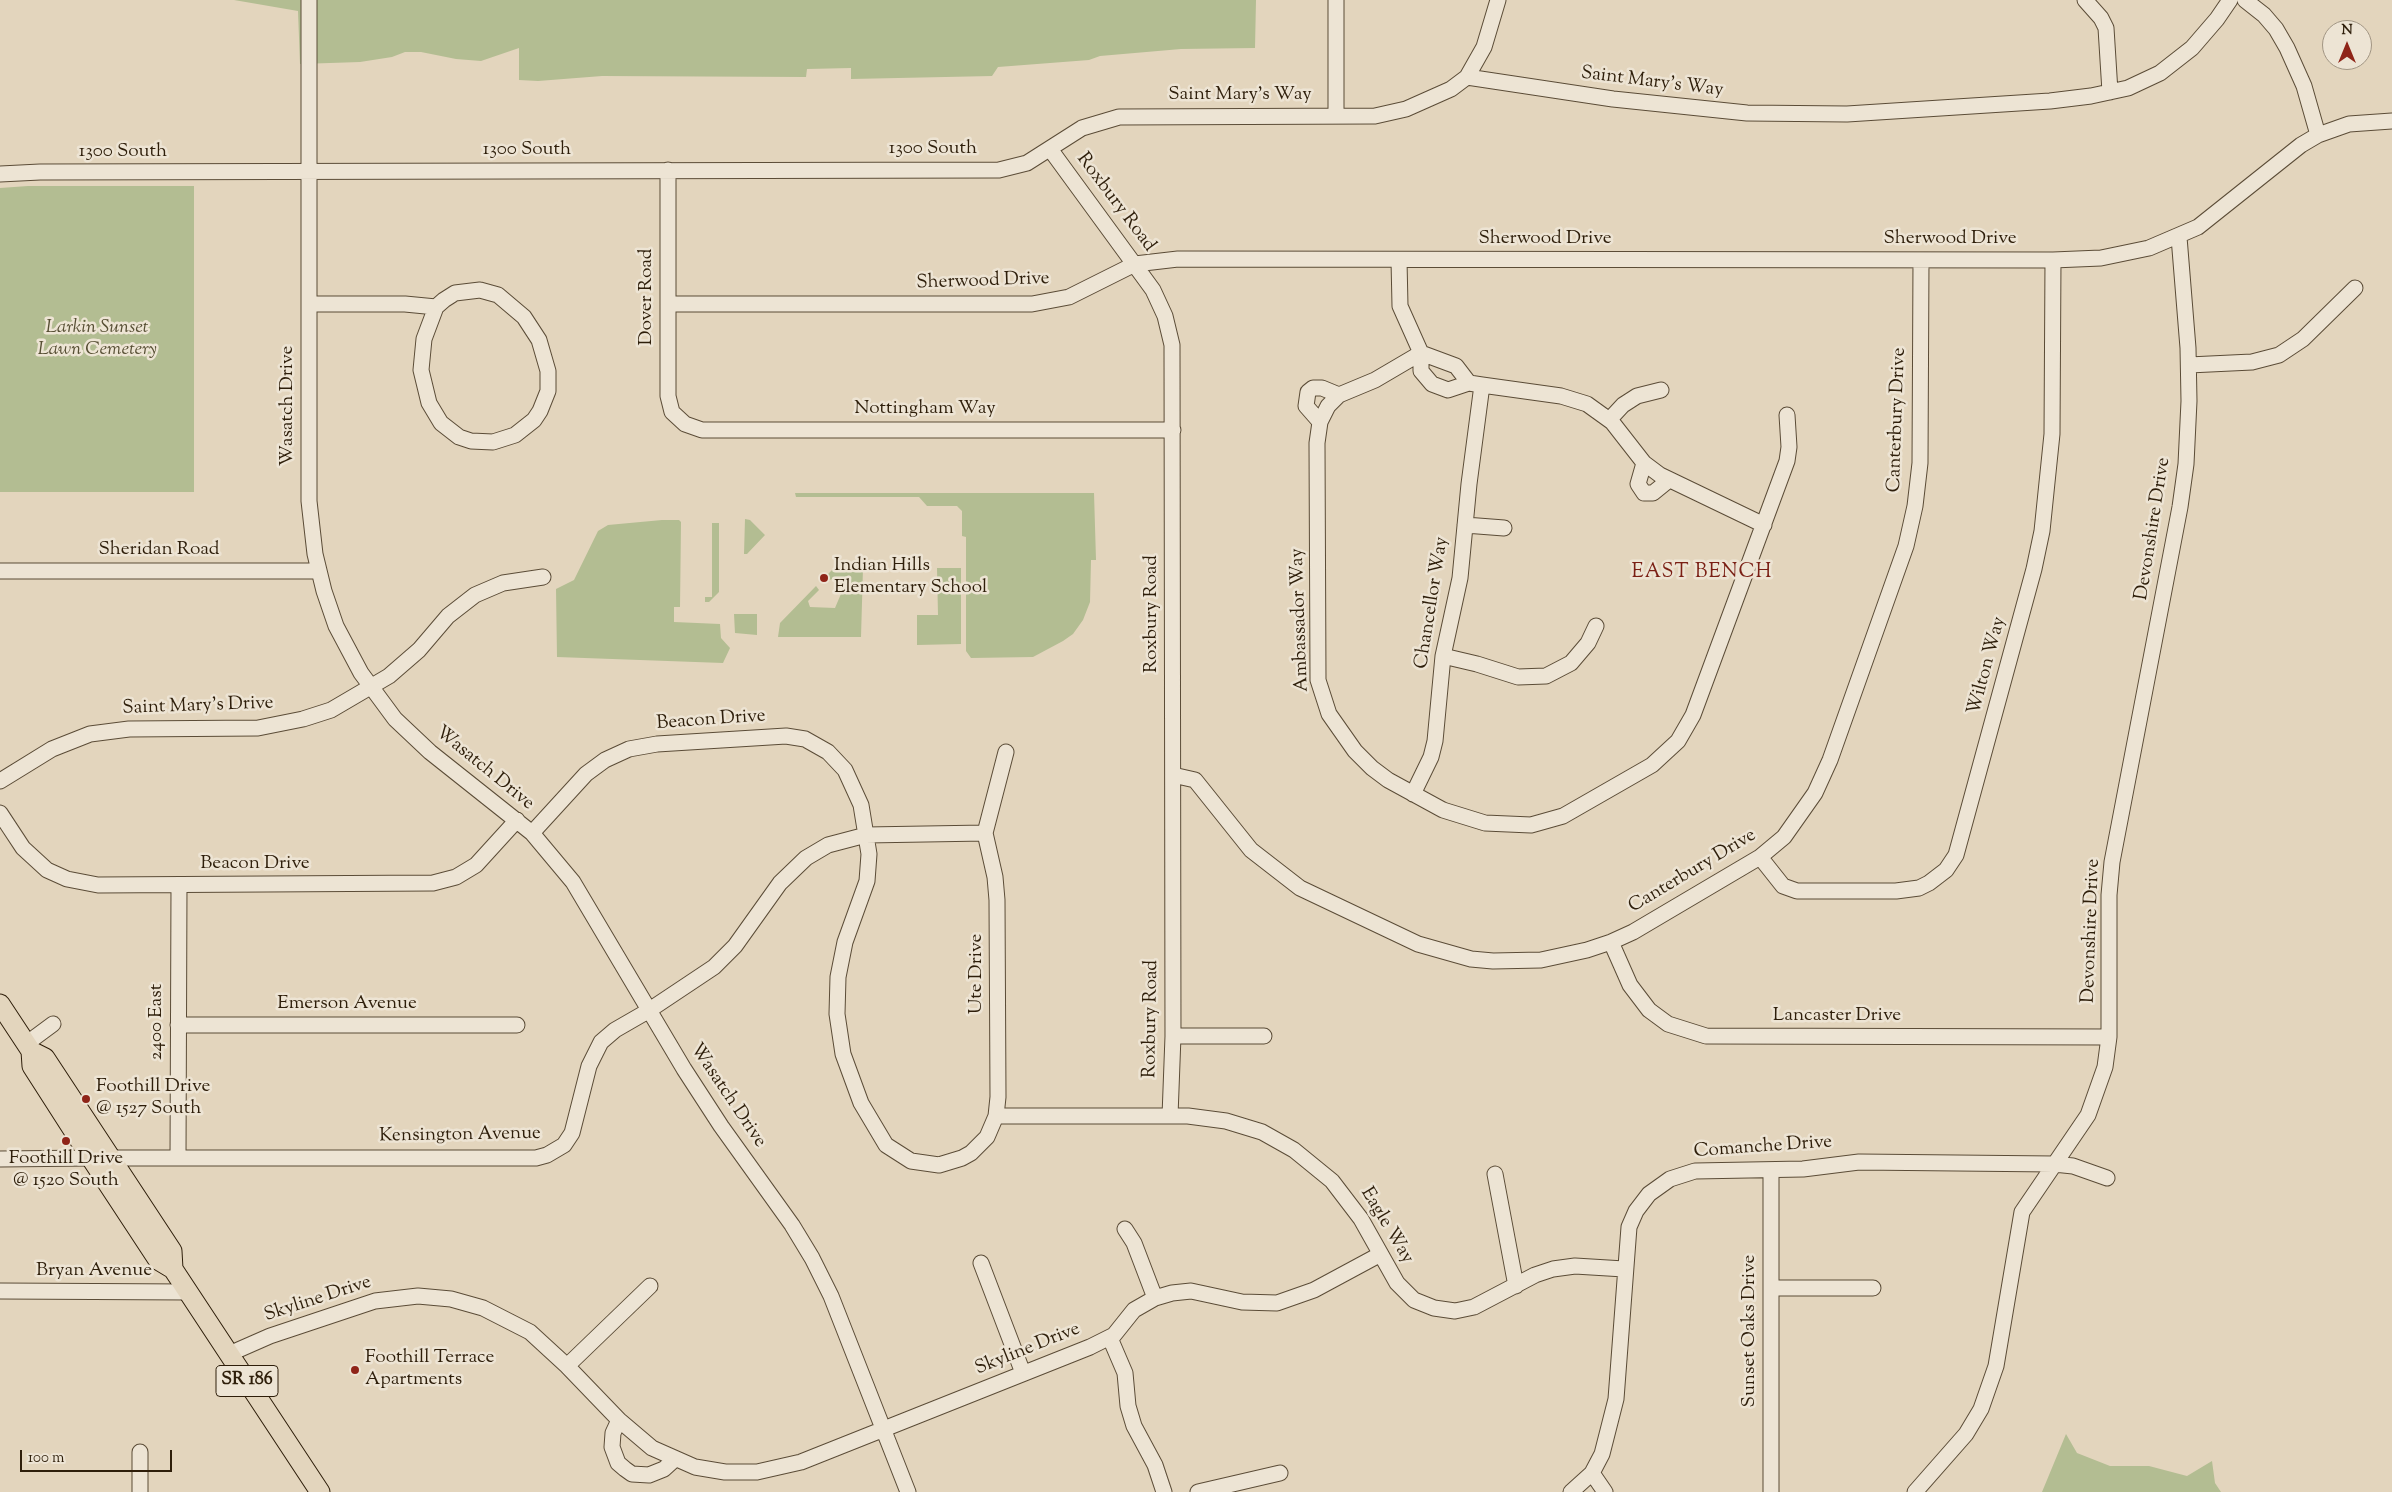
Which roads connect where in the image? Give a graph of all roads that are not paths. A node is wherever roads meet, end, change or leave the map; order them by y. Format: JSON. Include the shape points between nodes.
{"nodes":[{"id":1,"x":309,"y":0,"type":"edge"},
{"id":2,"x":1336,"y":0,"type":"edge"},
{"id":3,"x":1498,"y":0,"type":"edge"},
{"id":4,"x":2085,"y":0,"type":"edge"},
{"id":5,"x":2230,"y":0,"type":"edge"},
{"id":6,"x":2246,"y":0,"type":"edge"},
{"id":7,"x":1467,"y":77,"type":"junction"},
{"id":8,"x":2110,"y":92,"type":"junction"},
{"id":9,"x":1336,"y":116,"type":"junction"},
{"id":10,"x":2392,"y":121,"type":"edge"},
{"id":11,"x":2318,"y":135,"type":"junction"},
{"id":12,"x":1050,"y":150,"type":"junction"},
{"id":13,"x":668,"y":170,"type":"junction"},
{"id":14,"x":310,"y":172,"type":"junction"},
{"id":15,"x":0,"y":174,"type":"edge"},
{"id":16,"x":2179,"y":237,"type":"junction"},
{"id":17,"x":1399,"y":260,"type":"junction"},
{"id":18,"x":1922,"y":260,"type":"junction"},
{"id":19,"x":2053,"y":260,"type":"junction"},
{"id":20,"x":1136,"y":264,"type":"junction"},
{"id":21,"x":2354,"y":288,"type":"dead end"},
{"id":22,"x":309,"y":304,"type":"junction"},
{"id":23,"x":668,"y":304,"type":"junction"},
{"id":24,"x":436,"y":307,"type":"junction"},
{"id":25,"x":1421,"y":353,"type":"junction"},
{"id":26,"x":2189,"y":366,"type":"junction"},
{"id":27,"x":1475,"y":384,"type":"junction"},
{"id":28,"x":1661,"y":390,"type":"dead end"},
{"id":29,"x":1339,"y":395,"type":"junction"},
{"id":30,"x":1787,"y":415,"type":"dead end"},
{"id":31,"x":1610,"y":419,"type":"junction"},
{"id":32,"x":680,"y":421,"type":"joint"},
{"id":33,"x":1320,"y":422,"type":"junction"},
{"id":34,"x":1173,"y":430,"type":"junction"},
{"id":35,"x":1644,"y":462,"type":"junction"},
{"id":36,"x":1669,"y":480,"type":"junction"},
{"id":37,"x":1764,"y":524,"type":"junction"},
{"id":38,"x":1465,"y":525,"type":"junction"},
{"id":39,"x":1504,"y":528,"type":"dead end"},
{"id":40,"x":0,"y":571,"type":"edge"},
{"id":41,"x":318,"y":571,"type":"junction"},
{"id":42,"x":543,"y":576,"type":"dead end"},
{"id":43,"x":1596,"y":626,"type":"dead end"},
{"id":44,"x":1443,"y":656,"type":"junction"},
{"id":45,"x":372,"y":688,"type":"junction"},
{"id":46,"x":1006,"y":752,"type":"dead end"},
{"id":47,"x":1173,"y":775,"type":"junction"},
{"id":48,"x":0,"y":781,"type":"edge"},
{"id":49,"x":1413,"y":794,"type":"junction"},
{"id":50,"x":0,"y":813,"type":"edge"},
{"id":51,"x":517,"y":820,"type":"junction"},
{"id":52,"x":532,"y":833,"type":"junction"},
{"id":53,"x":985,"y":833,"type":"junction"},
{"id":54,"x":866,"y":835,"type":"junction"},
{"id":55,"x":1760,"y":858,"type":"junction"},
{"id":56,"x":179,"y":885,"type":"junction"},
{"id":57,"x":1611,"y":942,"type":"junction"},
{"id":58,"x":0,"y":1004,"type":"edge"},
{"id":59,"x":648,"y":1011,"type":"junction"},
{"id":60,"x":53,"y":1024,"type":"dead end"},
{"id":61,"x":7,"y":1025,"type":"edge"},
{"id":62,"x":178,"y":1025,"type":"junction"},
{"id":63,"x":517,"y":1025,"type":"dead end"},
{"id":64,"x":1173,"y":1036,"type":"junction"},
{"id":65,"x":1264,"y":1036,"type":"dead end"},
{"id":66,"x":2109,"y":1037,"type":"junction"},
{"id":67,"x":29,"y":1048,"type":"junction"},
{"id":68,"x":996,"y":1116,"type":"junction"},
{"id":69,"x":1170,"y":1116,"type":"junction"},
{"id":70,"x":91,"y":1158,"type":"junction"},
{"id":71,"x":110,"y":1158,"type":"junction"},
{"id":72,"x":178,"y":1158,"type":"junction"},
{"id":73,"x":0,"y":1159,"type":"edge"},
{"id":74,"x":2054,"y":1164,"type":"junction"},
{"id":75,"x":1771,"y":1170,"type":"junction"},
{"id":76,"x":1495,"y":1174,"type":"dead end"},
{"id":77,"x":2108,"y":1178,"type":"dead end"},
{"id":78,"x":1125,"y":1230,"type":"dead end"},
{"id":79,"x":1379,"y":1255,"type":"junction"},
{"id":80,"x":981,"y":1263,"type":"dead end"},
{"id":81,"x":173,"y":1269,"type":"junction"},
{"id":82,"x":1624,"y":1269,"type":"junction"},
{"id":83,"x":650,"y":1286,"type":"dead end"},
{"id":84,"x":1516,"y":1286,"type":"junction"},
{"id":85,"x":1771,"y":1288,"type":"junction"},
{"id":86,"x":1873,"y":1288,"type":"dead end"},
{"id":87,"x":0,"y":1291,"type":"edge"},
{"id":88,"x":188,"y":1292,"type":"junction"},
{"id":89,"x":1155,"y":1298,"type":"junction"},
{"id":90,"x":1110,"y":1338,"type":"junction"},
{"id":91,"x":229,"y":1354,"type":"junction"},
{"id":92,"x":567,"y":1366,"type":"junction"},
{"id":93,"x":1023,"y":1373,"type":"junction"},
{"id":94,"x":619,"y":1420,"type":"junction"},
{"id":95,"x":883,"y":1430,"type":"junction"},
{"id":96,"x":140,"y":1452,"type":"dead end"},
{"id":97,"x":676,"y":1459,"type":"junction"},
{"id":98,"x":1592,"y":1473,"type":"junction"},
{"id":99,"x":1280,"y":1474,"type":"dead end"},
{"id":100,"x":140,"y":1492,"type":"edge"},
{"id":101,"x":320,"y":1492,"type":"edge"},
{"id":102,"x":908,"y":1492,"type":"edge"},
{"id":103,"x":1164,"y":1492,"type":"edge"},
{"id":104,"x":1198,"y":1492,"type":"edge"},
{"id":105,"x":1571,"y":1492,"type":"edge"},
{"id":106,"x":1605,"y":1492,"type":"edge"},
{"id":107,"x":1771,"y":1492,"type":"edge"},
{"id":108,"x":1915,"y":1492,"type":"edge"}],
"edges":[{"from":1,"to":14,"type":"street","name":"Wasatch Drive"},
{"from":2,"to":9,"type":"street"},
{"from":3,"to":7,"type":"street","via":[[1484,47]]},
{"from":4,"to":8,"type":"street","via":[[2106,28]]},
{"from":5,"to":8,"type":"street","name":"Saint Mary's Way","via":[[2206,34],[2177,61],[2144,81]]},
{"from":6,"to":11,"type":"street","via":[[2276,29],[2287,48],[2304,86]]},
{"from":7,"to":8,"type":"street","name":"Saint Mary's Way","via":[[1710,111],[1784,114],[1882,113]]},
{"from":7,"to":9,"type":"street","name":"Saint Mary's Way","via":[[1451,89],[1406,110],[1375,116]]},
{"from":9,"to":12,"type":"street","name":"Saint Mary's Way","via":[[1120,117],[1082,128]]},
{"from":10,"to":11,"type":"street","name":"Sherwood Drive","via":[[2349,124]]},
{"from":11,"to":16,"type":"street","name":"Sherwood Drive","via":[[2294,150],[2207,222]]},
{"from":12,"to":13,"type":"street","name":"1300 South","via":[[1027,163],[999,170]]},
{"from":12,"to":20,"type":"street","name":"Roxbury Road"},
{"from":13,"to":14,"type":"street","name":"1300 South"},
{"from":13,"to":23,"type":"street","name":"Dover Road"},
{"from":14,"to":15,"type":"street","name":"1300 South"},
{"from":14,"to":22,"type":"street","name":"Wasatch Drive"},
{"from":16,"to":19,"type":"street","name":"Sherwood Drive","via":[[2117,256]]},
{"from":16,"to":26,"type":"street","name":"Devonshire Drive"},
{"from":17,"to":18,"type":"street","name":"Sherwood Drive"},
{"from":17,"to":20,"type":"street","name":"Sherwood Drive","via":[[1178,259]]},
{"from":17,"to":25,"type":"street","via":[[1400,306]]},
{"from":18,"to":19,"type":"street","name":"Sherwood Drive"},
{"from":18,"to":55,"type":"street","name":"Canterbury Drive","via":[[1920,463],[1906,546],[1819,785],[1795,824]]},
{"from":19,"to":55,"type":"street","name":"Wilton Way","via":[[2052,434],[2042,531],[1956,856],[1946,870],[1930,883],[1896,891],[1797,891],[1783,886]]},
{"from":20,"to":23,"type":"street","name":"Sherwood Drive","via":[[1074,294],[1032,304]]},
{"from":20,"to":34,"type":"street","name":"Roxbury Road","via":[[1158,298],[1170,335]]},
{"from":21,"to":26,"type":"street","via":[[2304,339],[2279,355],[2252,362]]},
{"from":22,"to":24,"type":"street"},
{"from":22,"to":41,"type":"street","name":"Wasatch Drive","via":[[309,500]]},
{"from":23,"to":32,"type":"street","name":"Dover Road","via":[[668,402]]},
{"from":24,"to":24,"type":"street","via":[[455,293],[490,291],[507,301],[532,328],[546,361],[548,391],[537,415],[515,435],[493,442],[471,441],[449,431],[434,414],[425,392],[421,358]]},
{"from":25,"to":27,"type":"street","via":[[1452,363]]},
{"from":25,"to":27,"type":"street","via":[[1421,371],[1432,384],[1448,390]]},
{"from":25,"to":29,"type":"street","name":"Ambassador Way","via":[[1375,380]]},
{"from":26,"to":66,"type":"street","name":"Devonshire Drive","via":[[2187,445],[2180,507],[2112,862]]},
{"from":27,"to":31,"type":"street","via":[[1571,398]]},
{"from":27,"to":38,"type":"street","name":"Chancellor Way"},
{"from":28,"to":31,"type":"street","via":[[1637,396]]},
{"from":29,"to":33,"type":"street","name":"Ambassador Way","via":[[1328,406]]},
{"from":29,"to":33,"type":"street","via":[[1322,388],[1308,392],[1306,406]]},
{"from":30,"to":37,"type":"street","name":"Ambassador Way","via":[[1789,454]]},
{"from":31,"to":35,"type":"street"},
{"from":32,"to":34,"type":"street","name":"Nottingham Way","via":[[702,430]]},
{"from":33,"to":49,"type":"street","name":"Ambassador Way","via":[[1317,444],[1320,692],[1334,723],[1363,760],[1380,775]]},
{"from":34,"to":47,"type":"street","name":"Roxbury Road"},
{"from":35,"to":36,"type":"street"},
{"from":35,"to":36,"type":"street","via":[[1638,484],[1644,493],[1653,493]]},
{"from":36,"to":37,"type":"street"},
{"from":37,"to":49,"type":"street","name":"Ambassador Way","via":[[1693,715],[1678,742],[1652,765],[1574,810],[1531,825],[1471,820]]},
{"from":38,"to":39,"type":"street"},
{"from":38,"to":44,"type":"street","name":"Chancellor Way","via":[[1459,588]]},
{"from":40,"to":41,"type":"street","name":"Sheridan Road"},
{"from":41,"to":45,"type":"street","name":"Wasatch Drive","via":[[344,644]]},
{"from":42,"to":45,"type":"street","name":"Saint Mary's Drive","via":[[503,583],[466,601],[405,664]]},
{"from":43,"to":44,"type":"street","via":[[1588,643],[1571,663],[1546,676],[1518,677]]},
{"from":44,"to":49,"type":"street","name":"Chancellor Way","via":[[1433,749]]},
{"from":45,"to":48,"type":"street","name":"Saint Mary's Drive","via":[[331,710],[273,726],[129,729],[90,734],[52,749]]},
{"from":45,"to":51,"type":"street","name":"Wasatch Drive","via":[[395,719],[420,743]]},
{"from":46,"to":53,"type":"street"},
{"from":47,"to":57,"type":"street","name":"Canterbury Drive","via":[[1195,780],[1246,845],[1283,877],[1317,898],[1418,944],[1472,959],[1517,962],[1565,956]]},
{"from":47,"to":64,"type":"street","name":"Roxbury Road"},
{"from":50,"to":56,"type":"street","name":"Beacon Drive","via":[[30,856],[47,870],[67,879],[98,885]]},
{"from":51,"to":52,"type":"street","name":"Wasatch Drive"},
{"from":51,"to":56,"type":"street","name":"Beacon Drive","via":[[476,865],[456,877],[433,884]]},
{"from":52,"to":54,"type":"street","name":"Beacon Drive","via":[[590,770],[629,749],[657,744],[786,736],[813,743],[841,764],[861,805]]},
{"from":52,"to":59,"type":"street","name":"Wasatch Drive","via":[[579,891]]},
{"from":53,"to":54,"type":"street","name":"Kensington Avenue"},
{"from":53,"to":68,"type":"street","name":"Ute Drive","via":[[997,900]]},
{"from":54,"to":59,"type":"street","name":"Kensington Avenue","via":[[828,845],[806,858],[780,883],[724,957],[706,973]]},
{"from":54,"to":68,"type":"street","name":"Beacon Drive","via":[[870,862],[867,881],[845,942],[837,995],[843,1054],[861,1103],[891,1150],[911,1161],[928,1165],[951,1162],[971,1153],[986,1137]]},
{"from":55,"to":57,"type":"street","name":"Canterbury Drive"},
{"from":56,"to":62,"type":"street","name":"2400 East"},
{"from":57,"to":66,"type":"street","name":"Lancaster Drive","via":[[1630,985],[1650,1010],[1675,1027],[1706,1036]]},
{"from":58,"to":61,"type":"main road","number":"SR 186"},
{"from":59,"to":72,"type":"street","name":"Kensington Avenue","via":[[601,1042],[588,1066],[572,1133],[564,1145],[547,1156]]},
{"from":59,"to":95,"type":"street","name":"Wasatch Drive","via":[[721,1126],[812,1258],[831,1296]]},
{"from":60,"to":67,"type":"street"},
{"from":61,"to":67,"type":"main road","number":"SR 186"},
{"from":62,"to":63,"type":"street","name":"Emerson Avenue"},
{"from":62,"to":72,"type":"street","name":"2400 East"},
{"from":64,"to":65,"type":"street"},
{"from":64,"to":69,"type":"street","name":"Roxbury Road"},
{"from":66,"to":74,"type":"street","name":"Devonshire Drive","via":[[2105,1067],[2088,1115]]},
{"from":67,"to":70,"type":"main road","number":"SR 186","via":[[32,1066]]},
{"from":67,"to":71,"type":"main road","number":"SR 186","via":[[45,1058]]},
{"from":68,"to":69,"type":"street","name":"Eagle Way"},
{"from":69,"to":79,"type":"street","name":"Eagle Way","via":[[1208,1117],[1244,1126],[1279,1140],[1320,1170],[1342,1193],[1361,1219]]},
{"from":70,"to":73,"type":"street"},
{"from":70,"to":81,"type":"main road","number":"SR 186","via":[[158,1260]]},
{"from":71,"to":72,"type":"street","name":"Kensington Avenue"},
{"from":71,"to":81,"type":"main road","number":"SR 186","via":[[172,1251]]},
{"from":74,"to":75,"type":"street","name":"Comanche Drive","via":[[1859,1162]]},
{"from":74,"to":77,"type":"street","name":"Comanche Drive","via":[[2072,1166]]},
{"from":74,"to":108,"type":"street","name":"Devonshire Drive","via":[[2022,1212],[1996,1366],[1986,1398],[1966,1434]]},
{"from":75,"to":82,"type":"street","name":"Comanche Drive","via":[[1696,1171],[1659,1186],[1632,1219]]},
{"from":75,"to":85,"type":"street","name":"Sunset Oaks Drive"},
{"from":76,"to":84,"type":"street"},
{"from":78,"to":89,"type":"street","via":[[1134,1243]]},
{"from":79,"to":84,"type":"street","name":"Eagle Way","via":[[1404,1292],[1439,1310],[1474,1307]]},
{"from":79,"to":89,"type":"street","name":"Skyline Drive","via":[[1314,1290],[1277,1303],[1242,1302],[1191,1291]]},
{"from":80,"to":93,"type":"street"},
{"from":81,"to":88,"type":"main road","number":"SR 186"},
{"from":82,"to":84,"type":"street","name":"Eagle Way","via":[[1565,1266],[1543,1272]]},
{"from":82,"to":98,"type":"street","name":"Comanche Drive","via":[[1618,1391],[1606,1445]]},
{"from":83,"to":92,"type":"street"},
{"from":85,"to":86,"type":"street"},
{"from":85,"to":107,"type":"street","name":"Sunset Oaks Drive"},
{"from":87,"to":88,"type":"street","name":"Bryan Avenue"},
{"from":88,"to":91,"type":"main road","number":"SR 186"},
{"from":89,"to":90,"type":"street","name":"Skyline Drive","via":[[1134,1310]]},
{"from":90,"to":93,"type":"street","name":"Skyline Drive"},
{"from":90,"to":103,"type":"street","via":[[1125,1373],[1128,1406],[1134,1426]]},
{"from":91,"to":92,"type":"street","name":"Skyline Drive","via":[[362,1304],[404,1296],[434,1296],[475,1305],[509,1319],[535,1336]]},
{"from":91,"to":101,"type":"main road","number":"SR 186"},
{"from":92,"to":94,"type":"street","name":"Skyline Drive"},
{"from":93,"to":95,"type":"street","name":"Skyline Drive"},
{"from":94,"to":97,"type":"street","name":"Skyline Drive","via":[[652,1448]]},
{"from":94,"to":97,"type":"street","via":[[613,1433],[612,1447],[618,1463],[632,1474],[649,1476]]},
{"from":95,"to":97,"type":"street","name":"Skyline Drive","via":[[801,1462],[771,1470],[725,1472],[695,1467]]},
{"from":95,"to":102,"type":"street","name":"Wasatch Drive"},
{"from":96,"to":100,"type":"street"},
{"from":98,"to":105,"type":"street","name":"Comanche Drive"},
{"from":98,"to":106,"type":"street"},
{"from":99,"to":104,"type":"street"}]}
